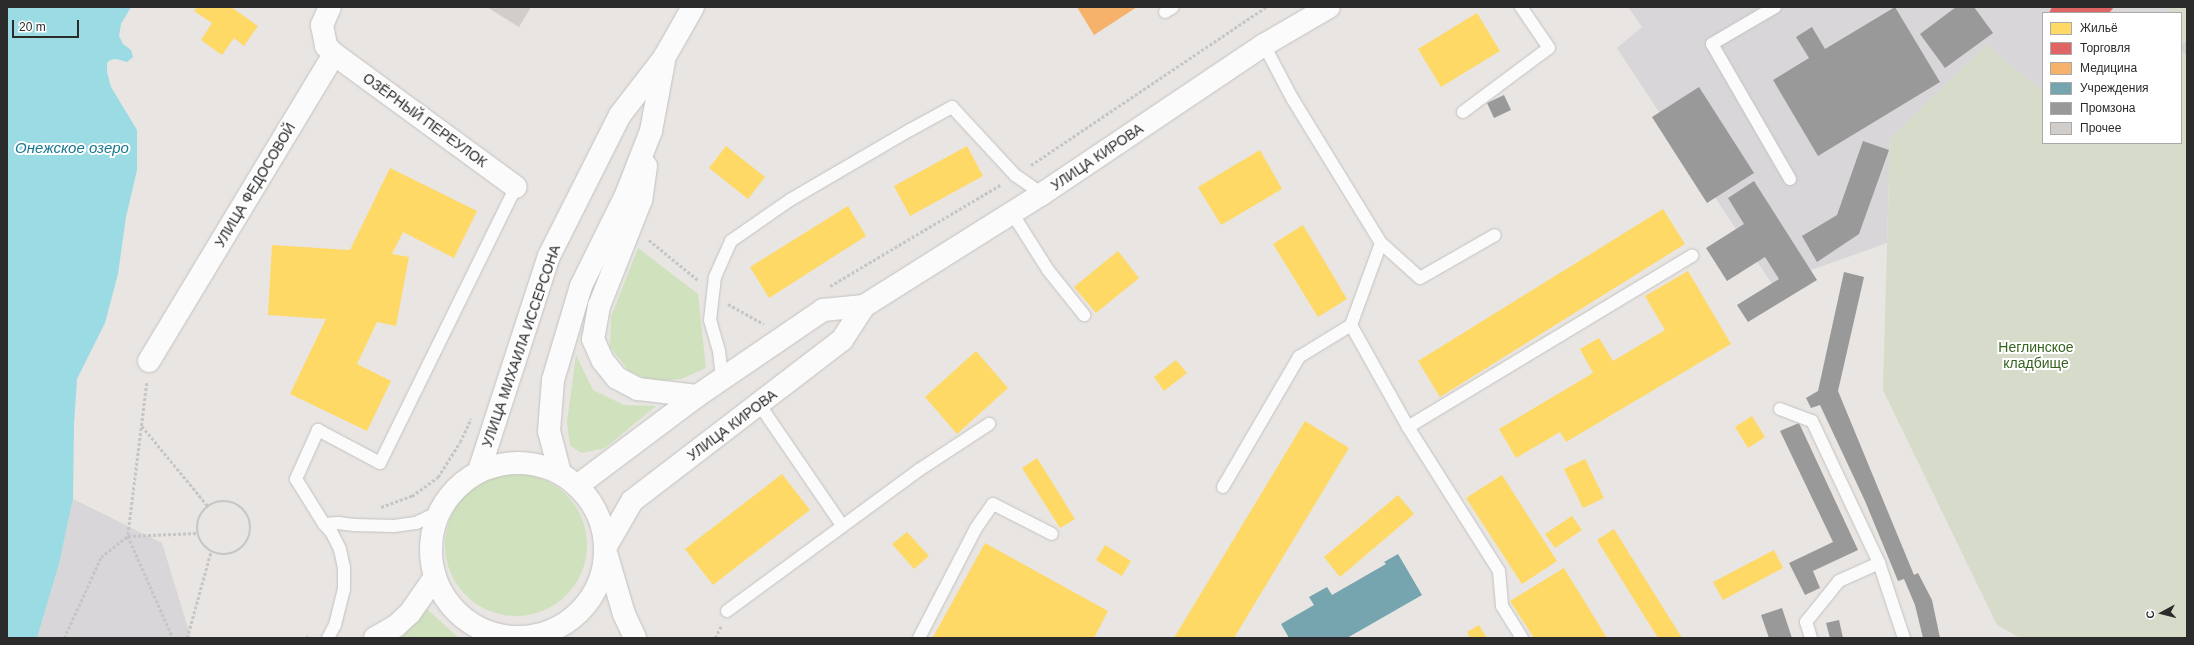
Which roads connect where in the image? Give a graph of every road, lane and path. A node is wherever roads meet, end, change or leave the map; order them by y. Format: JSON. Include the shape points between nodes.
{"nodes":[{"id":1,"x":330,"y":7,"type":"edge"},
{"id":2,"x":693,"y":7,"type":"edge"},
{"id":3,"x":1329,"y":7,"type":"edge"},
{"id":4,"x":1521,"y":7,"type":"edge"},
{"id":5,"x":1775,"y":7,"type":"edge"},
{"id":6,"x":1264,"y":45,"type":"junction"},
{"id":7,"x":334,"y":54,"type":"junction"},
{"id":8,"x":664,"y":58,"type":"junction"},
{"id":9,"x":1463,"y":112,"type":"dead end"},
{"id":10,"x":651,"y":131,"type":"junction"},
{"id":11,"x":1790,"y":179,"type":"dead end"},
{"id":12,"x":516,"y":187,"type":"joint"},
{"id":13,"x":1042,"y":194,"type":"junction"},
{"id":14,"x":1012,"y":213,"type":"junction"},
{"id":15,"x":1495,"y":235,"type":"dead end"},
{"id":16,"x":1381,"y":243,"type":"junction"},
{"id":17,"x":1692,"y":256,"type":"dead end"},
{"id":18,"x":864,"y":306,"type":"junction"},
{"id":19,"x":1084,"y":315,"type":"dead end"},
{"id":20,"x":1351,"y":325,"type":"junction"},
{"id":21,"x":150,"y":361,"type":"joint"},
{"id":22,"x":722,"y":379,"type":"junction"},
{"id":23,"x":697,"y":396,"type":"junction"},
{"id":24,"x":759,"y":404,"type":"junction"},
{"id":25,"x":1780,"y":409,"type":"dead end"},
{"id":26,"x":989,"y":424,"type":"dead end"},
{"id":27,"x":142,"y":426,"type":"junction"},
{"id":28,"x":1408,"y":427,"type":"junction"},
{"id":29,"x":479,"y":471,"type":"junction"},
{"id":30,"x":560,"y":473,"type":"junction"},
{"id":31,"x":577,"y":486,"type":"junction"},
{"id":32,"x":1223,"y":487,"type":"dead end"},
{"id":33,"x":208,"y":506,"type":"junction"},
{"id":34,"x":439,"y":512,"type":"junction"},
{"id":35,"x":324,"y":524,"type":"junction"},
{"id":36,"x":842,"y":525,"type":"junction"},
{"id":37,"x":198,"y":533,"type":"junction"},
{"id":38,"x":1052,"y":534,"type":"dead end"},
{"id":39,"x":128,"y":536,"type":"junction"},
{"id":40,"x":605,"y":548,"type":"junction"},
{"id":41,"x":211,"y":551,"type":"junction"},
{"id":42,"x":1879,"y":563,"type":"junction"},
{"id":43,"x":434,"y":577,"type":"junction"},
{"id":44,"x":727,"y":611,"type":"dead end"},
{"id":45,"x":497,"y":637,"type":"edge"},
{"id":46,"x":534,"y":637,"type":"edge"},
{"id":47,"x":64,"y":638,"type":"edge"},
{"id":48,"x":173,"y":638,"type":"edge"},
{"id":49,"x":188,"y":638,"type":"edge"},
{"id":50,"x":328,"y":638,"type":"edge"},
{"id":51,"x":375,"y":638,"type":"edge"},
{"id":52,"x":635,"y":638,"type":"edge"},
{"id":53,"x":919,"y":638,"type":"edge"},
{"id":54,"x":1522,"y":638,"type":"edge"},
{"id":55,"x":1810,"y":638,"type":"edge"},
{"id":56,"x":1904,"y":638,"type":"edge"}],
"edges":[{"from":1,"to":7,"type":"main road","via":[[322,25],[326,46]]},
{"from":2,"to":8,"type":"main road","name":"УЛИЦА МИХАИЛА ИССЕРСОНА"},
{"from":3,"to":6,"type":"main road","name":"УЛИЦА КИРОВА"},
{"from":4,"to":9,"type":"lane","via":[[1549,48]]},
{"from":5,"to":11,"type":"lane","via":[[1712,44]]},
{"from":6,"to":13,"type":"main road","name":"УЛИЦА КИРОВА"},
{"from":6,"to":16,"type":"lane","via":[[1292,98]]},
{"from":7,"to":12,"type":"main road","name":"ОЗЁРНЫЙ ПЕРЕУЛОК"},
{"from":7,"to":21,"type":"main road","name":"УЛИЦА ФЕДОСОВОЙ"},
{"from":8,"to":10,"type":"main road","name":"УЛИЦА МИХАИЛА ИССЕРСОНА"},
{"from":8,"to":29,"type":"main road","name":"УЛИЦА МИХАИЛА ИССЕРСОНА","via":[[620,115],[549,256]]},
{"from":10,"to":23,"type":"main road","via":[[641,200],[600,306],[593,339],[603,362],[617,378],[638,389]]},
{"from":10,"to":30,"type":"main road","name":"УЛИЦА МИХАИЛА ИССЕРСОНА","via":[[626,195],[581,286],[553,380],[549,431]]},
{"from":12,"to":35,"type":"lane","via":[[380,463],[318,430],[296,479]]},
{"from":13,"to":14,"type":"main road","name":"УЛИЦА КИРОВА"},
{"from":13,"to":22,"type":"lane","via":[[1015,175],[952,107],[910,130],[790,200],[731,241],[715,277],[710,320],[719,351]]},
{"from":14,"to":18,"type":"main road","name":"УЛИЦА КИРОВА"},
{"from":14,"to":19,"type":"lane","via":[[1048,270]]},
{"from":15,"to":16,"type":"lane","via":[[1420,278]]},
{"from":16,"to":20,"type":"lane"},
{"from":17,"to":28,"type":"lane"},
{"from":18,"to":22,"type":"main road","name":"УЛИЦА КИРОВА","via":[[823,310]]},
{"from":18,"to":24,"type":"main road","name":"УЛИЦА КИРОВА","via":[[842,340]]},
{"from":20,"to":28,"type":"lane"},
{"from":20,"to":32,"type":"lane","via":[[1299,357]]},
{"from":21,"to":27,"type":"path"},
{"from":22,"to":23,"type":"main road","name":"УЛИЦА КИРОВА"},
{"from":23,"to":31,"type":"main road","name":"УЛИЦА КИРОВА"},
{"from":24,"to":36,"type":"lane"},
{"from":24,"to":40,"type":"main road","name":"УЛИЦА КИРОВА","via":[[632,501]]},
{"from":25,"to":42,"type":"lane","via":[[1812,421]]},
{"from":26,"to":36,"type":"lane"},
{"from":27,"to":33,"type":"path"},
{"from":27,"to":39,"type":"path"},
{"from":28,"to":54,"type":"lane","via":[[1499,571],[1502,606]]},
{"from":29,"to":30,"type":"main road","via":[[506,463],[520,463],[534,464]]},
{"from":29,"to":34,"type":"main road","via":[[462,482]]},
{"from":30,"to":31,"type":"main road"},
{"from":31,"to":40,"type":"main road","via":[[592,504],[602,525]]},
{"from":33,"to":37,"type":"path","via":[[199,518]]},
{"from":33,"to":41,"type":"path","via":[[222,500],[236,503],[247,512],[252,526],[249,540],[239,550],[225,555]]},
{"from":34,"to":35,"type":"lane","via":[[416,523],[394,526]]},
{"from":34,"to":43,"type":"main road","via":[[430,544]]},
{"from":35,"to":50,"type":"lane","via":[[340,549],[344,568],[344,590],[335,625]]},
{"from":36,"to":44,"type":"lane"},
{"from":37,"to":39,"type":"path"},
{"from":37,"to":41,"type":"path","via":[[202,544]]},
{"from":38,"to":53,"type":"lane","via":[[993,504],[976,528]]},
{"from":39,"to":47,"type":"path","via":[[101,557]]},
{"from":39,"to":48,"type":"path"},
{"from":40,"to":46,"type":"main road","via":[[600,579],[585,606],[560,626]]},
{"from":40,"to":52,"type":"main road","via":[[614,582]]},
{"from":41,"to":49,"type":"path"},
{"from":42,"to":55,"type":"lane","via":[[1840,581],[1806,622]]},
{"from":42,"to":56,"type":"lane"},
{"from":43,"to":45,"type":"main road","via":[[449,604],[471,624]]},
{"from":43,"to":51,"type":"main road","via":[[410,613],[396,626]]},
{"from":45,"to":46,"type":"main road"}]}
